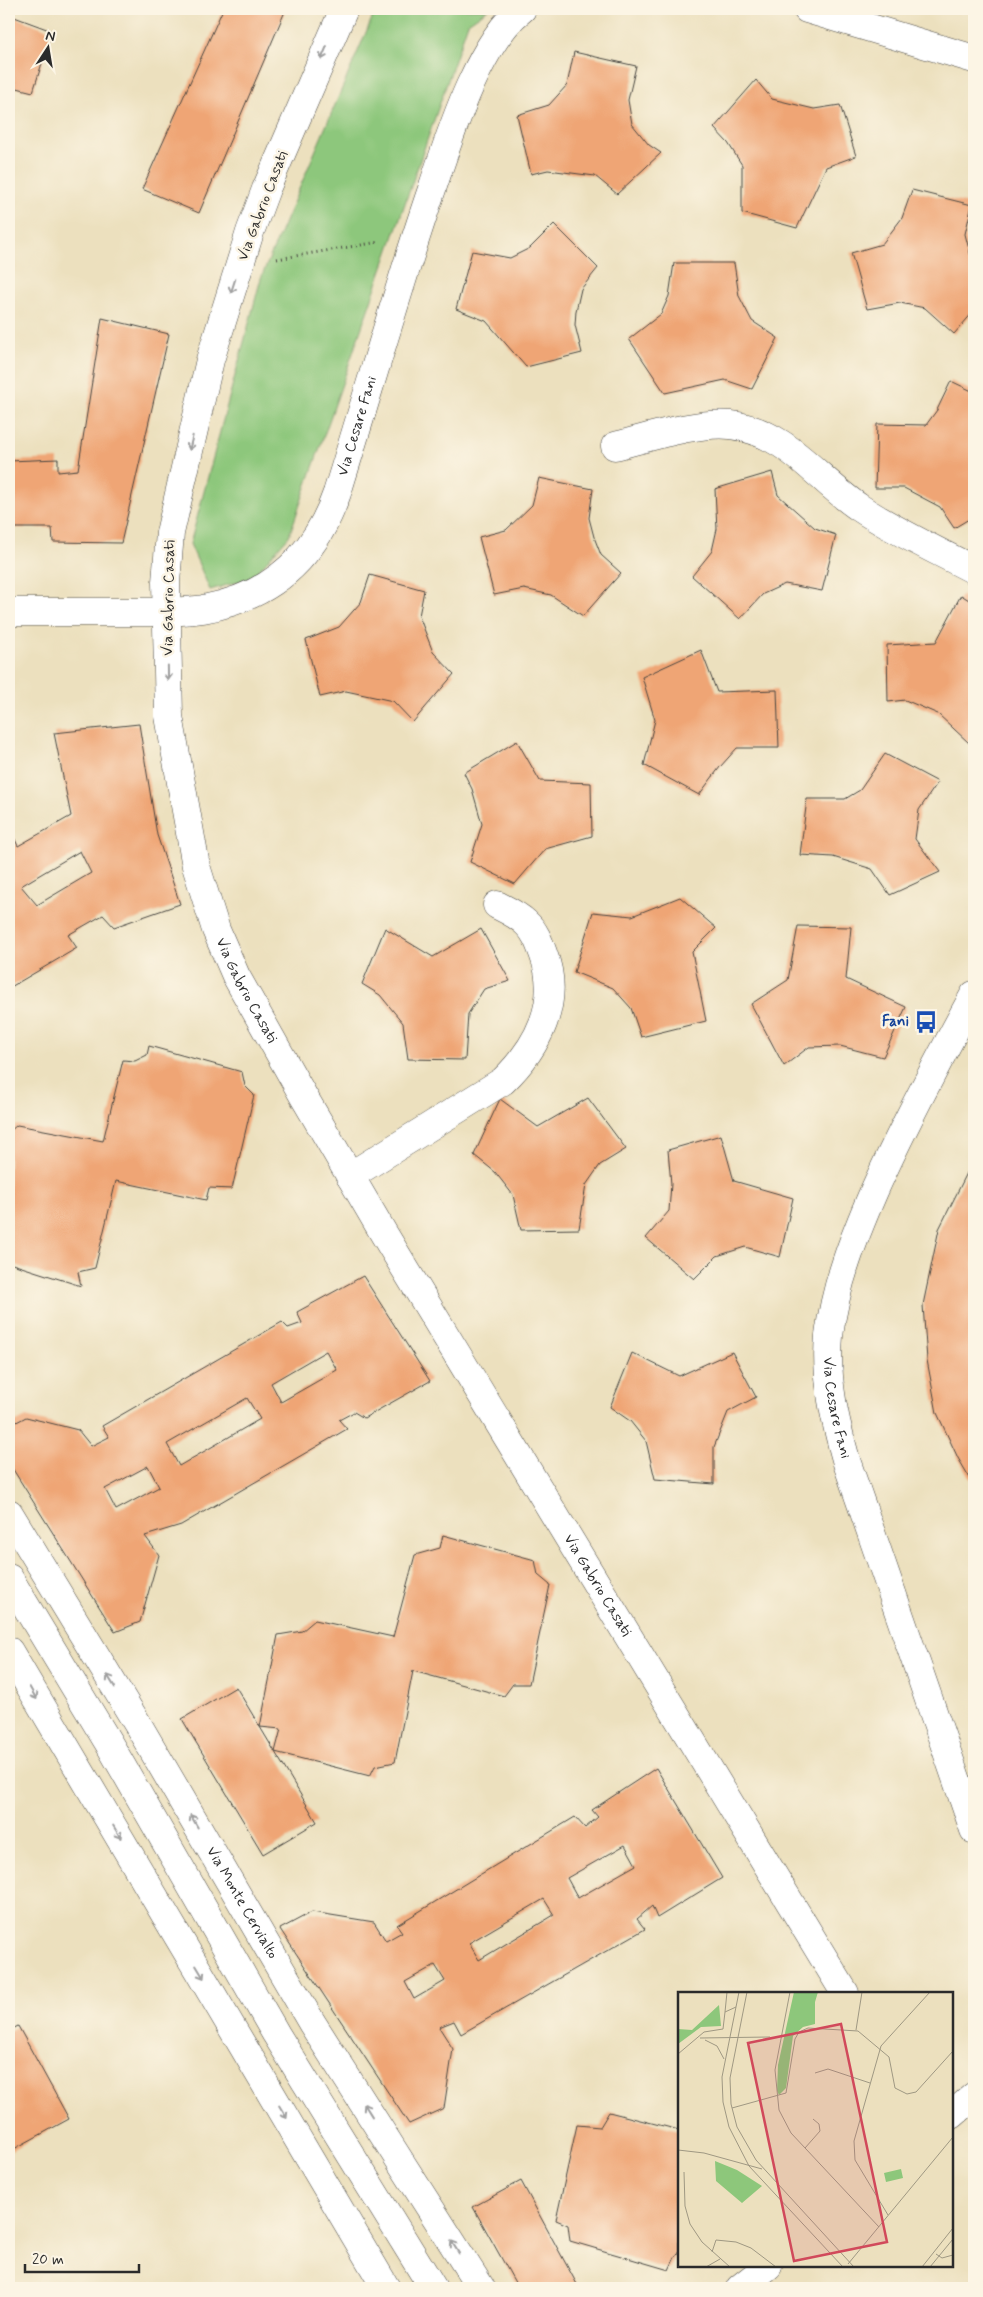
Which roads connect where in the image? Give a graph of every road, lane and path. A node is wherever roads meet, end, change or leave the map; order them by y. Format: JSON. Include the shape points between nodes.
{"nodes":[{"id":1,"x":344,"y":9,"type":"edge"},
{"id":2,"x":522,"y":9,"type":"edge"},
{"id":3,"x":807,"y":9,"type":"edge"},
{"id":4,"x":974,"y":59,"type":"edge"},
{"id":5,"x":416,"y":236,"type":"junction"},
{"id":6,"x":240,"y":266,"type":"junction"},
{"id":7,"x":615,"y":446,"type":"dead end"},
{"id":8,"x":974,"y":570,"type":"edge"},
{"id":9,"x":167,"y":611,"type":"junction"},
{"id":10,"x":9,"y":612,"type":"edge"},
{"id":11,"x":497,"y":905,"type":"dead end"},
{"id":12,"x":974,"y":995,"type":"edge"},
{"id":13,"x":350,"y":1176,"type":"junction"},
{"id":14,"x":9,"y":1513,"type":"edge"},
{"id":15,"x":9,"y":1578,"type":"edge"},
{"id":16,"x":9,"y":1651,"type":"edge"},
{"id":17,"x":974,"y":1830,"type":"edge"},
{"id":18,"x":844,"y":1992,"type":"edge"},
{"id":19,"x":974,"y":2096,"type":"edge"},
{"id":20,"x":953,"y":2114,"type":"edge"},
{"id":21,"x":767,"y":2267,"type":"edge"},
{"id":22,"x":386,"y":2288,"type":"edge"},
{"id":23,"x":433,"y":2288,"type":"edge"},
{"id":24,"x":481,"y":2288,"type":"edge"},
{"id":25,"x":740,"y":2288,"type":"edge"}],
"edges":[{"from":1,"to":6,"type":"street","name":"Via Gabrio Casati","one_way":true,"via":[[266,189]]},
{"from":2,"to":5,"type":"street","name":"Via Cesare Fani","via":[[486,55],[462,105]]},
{"from":3,"to":4,"type":"street"},
{"from":5,"to":6,"type":"path"},
{"from":5,"to":9,"type":"street","name":"Via Cesare Fani","via":[[331,512],[315,541],[289,569],[260,590],[221,605]]},
{"from":6,"to":9,"type":"street","name":"Via Gabrio Casati","one_way":true,"via":[[210,360],[171,524]]},
{"from":7,"to":8,"type":"street","via":[[704,425],[730,424],[758,432],[781,442],[859,507]]},
{"from":9,"to":10,"type":"street","name":"Via Cesare Fani"},
{"from":9,"to":13,"type":"street","name":"Via Gabrio Casati","one_way":true,"via":[[171,733],[196,866],[208,907],[247,998]]},
{"from":11,"to":13,"type":"street","via":[[528,924],[547,963],[549,1000],[539,1037],[503,1081]]},
{"from":12,"to":17,"type":"street","name":"Via Cesare Fani","via":[[901,1131],[855,1237],[834,1307],[828,1368],[832,1409],[847,1463]]},
{"from":13,"to":18,"type":"street","name":"Via Gabrio Casati"},
{"from":24,"to":14,"type":"street","name":"Via Monte Cervialto","one_way":true,"via":[[312,2023]]},
{"from":15,"to":23,"type":"street","via":[[113,1750],[276,2034]]},
{"from":16,"to":22,"type":"street","one_way":true},
{"from":19,"to":20,"type":"street"},
{"from":21,"to":25,"type":"street"}]}
